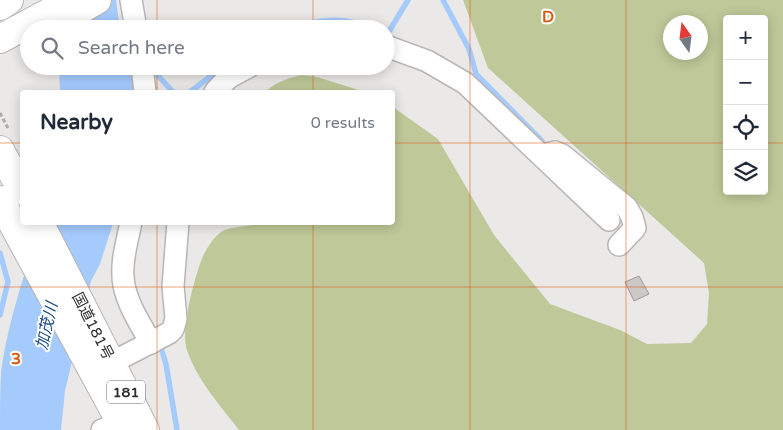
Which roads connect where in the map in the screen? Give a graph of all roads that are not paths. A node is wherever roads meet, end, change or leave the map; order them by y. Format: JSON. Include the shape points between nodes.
{"nodes":[{"id":1,"x":9,"y":0,"type":"edge"},
{"id":2,"x":61,"y":0,"type":"edge"},
{"id":3,"x":72,"y":0,"type":"edge"},
{"id":4,"x":97,"y":0,"type":"edge"},
{"id":5,"x":131,"y":0,"type":"edge"},
{"id":6,"x":0,"y":6,"type":"edge"},
{"id":7,"x":37,"y":20,"type":"edge"},
{"id":8,"x":43,"y":20,"type":"edge"},
{"id":9,"x":64,"y":20,"type":"edge"},
{"id":10,"x":134,"y":20,"type":"edge"},
{"id":11,"x":20,"y":34,"type":"edge"},
{"id":12,"x":20,"y":36,"type":"edge"},
{"id":13,"x":8,"y":44,"type":"edge"},
{"id":14,"x":395,"y":49,"type":"edge"},
{"id":15,"x":143,"y":75,"type":"edge"},
{"id":16,"x":234,"y":75,"type":"edge"},
{"id":17,"x":145,"y":90,"type":"edge"},
{"id":18,"x":217,"y":90,"type":"edge"},
{"id":19,"x":0,"y":150,"type":"edge"},
{"id":20,"x":542,"y":156,"type":"junction"},
{"id":21,"x":11,"y":195,"type":"edge"},
{"id":22,"x":20,"y":211,"type":"edge"},
{"id":23,"x":609,"y":220,"type":"dead end"},
{"id":24,"x":28,"y":225,"type":"edge"},
{"id":25,"x":40,"y":225,"type":"edge"},
{"id":26,"x":131,"y":225,"type":"edge"},
{"id":27,"x":178,"y":225,"type":"edge"},
{"id":28,"x":619,"y":245,"type":"dead end"},
{"id":29,"x":151,"y":343,"type":"junction"},
{"id":30,"x":104,"y":362,"type":"junction"},
{"id":31,"x":127,"y":426,"type":"edge"}],
"edges":[{"from":1,"to":6,"type":"main road"},
{"from":2,"to":7,"type":"main road"},
{"from":3,"to":8,"type":"main road"},
{"from":4,"to":9,"type":"main road"},
{"from":5,"to":10,"type":"street"},
{"from":11,"to":13,"type":"main road"},
{"from":12,"to":13,"type":"main road"},
{"from":14,"to":20,"type":"street","via":[[427,61],[464,83]]},
{"from":15,"to":17,"type":"street"},
{"from":16,"to":18,"type":"street"},
{"from":19,"to":21,"type":"main road","name":"国道181号","number":"181"},
{"from":20,"to":23,"type":"street"},
{"from":20,"to":28,"type":"street","via":[[555,152],[562,155],[627,208],[635,228]]},
{"from":21,"to":22,"type":"main road","name":"国道181号","number":"181"},
{"from":24,"to":30,"type":"main road","name":"国道181号","number":"181"},
{"from":25,"to":30,"type":"main road","name":"国道181号","number":"181"},
{"from":26,"to":29,"type":"street","via":[[123,265],[124,286]]},
{"from":27,"to":29,"type":"street","via":[[173,286],[174,329]]},
{"from":29,"to":30,"type":"street"},
{"from":30,"to":31,"type":"main road","name":"国道181号","number":"181"}]}
